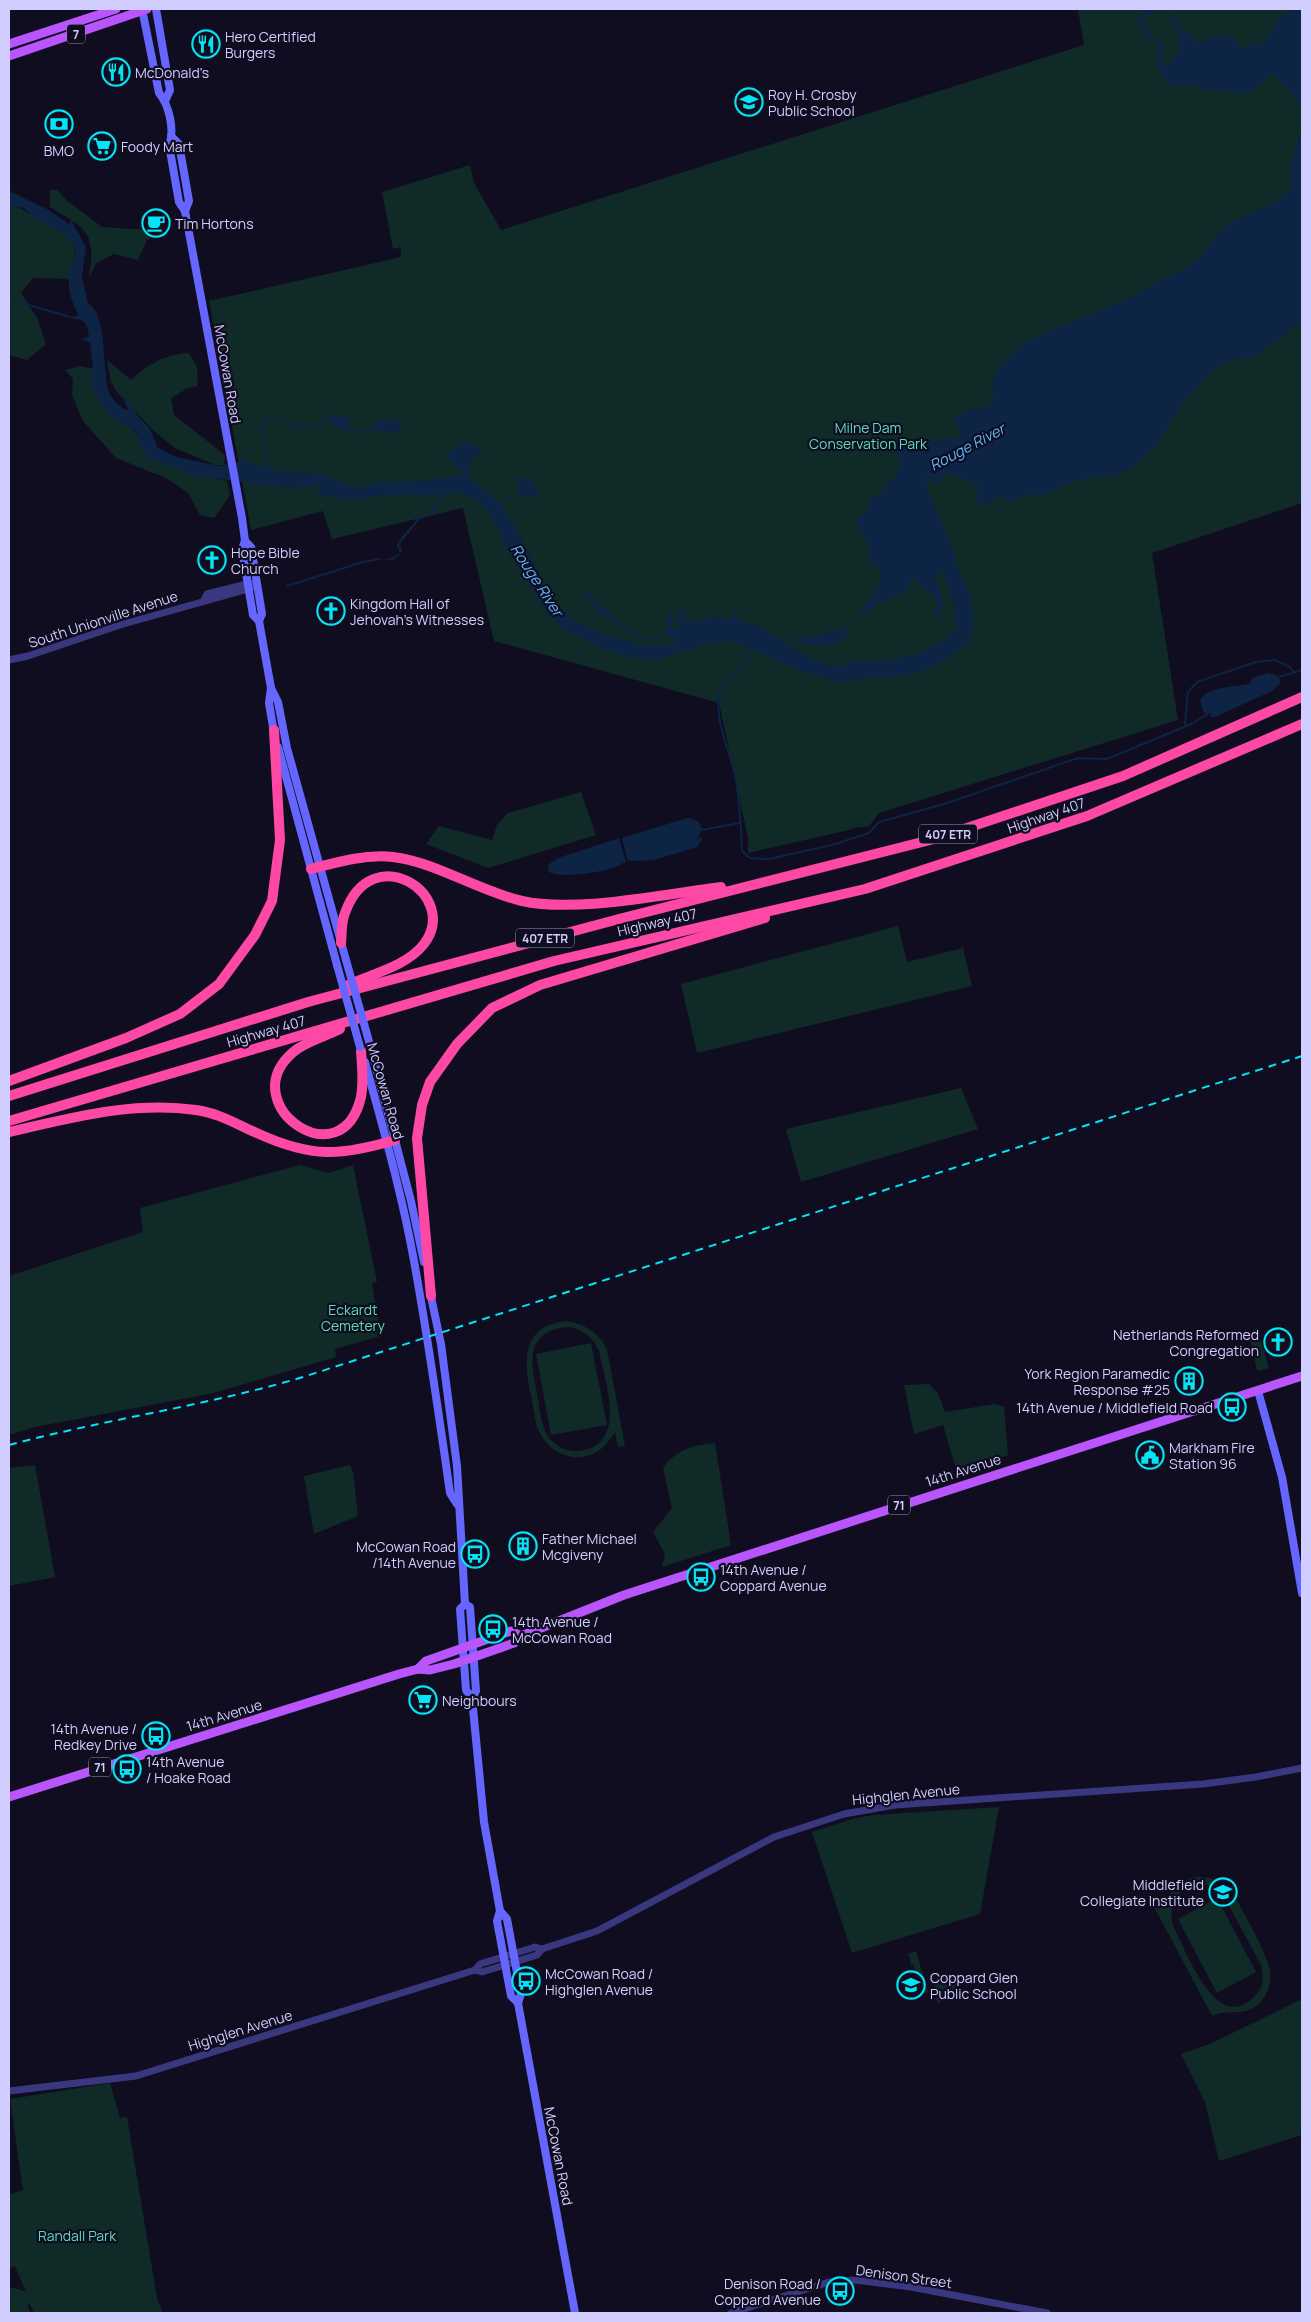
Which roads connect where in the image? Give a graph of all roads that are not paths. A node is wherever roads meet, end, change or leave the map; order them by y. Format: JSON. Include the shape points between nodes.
{"nodes":[{"id":1,"x":116,"y":9,"type":"edge"},
{"id":2,"x":144,"y":9,"type":"edge"},
{"id":3,"x":156,"y":9,"type":"edge"},
{"id":4,"x":9,"y":44,"type":"edge"},
{"id":5,"x":9,"y":56,"type":"edge"},
{"id":6,"x":165,"y":101,"type":"junction"},
{"id":7,"x":245,"y":541,"type":"junction"},
{"id":8,"x":257,"y":584,"type":"junction"},
{"id":9,"x":248,"y":586,"type":"junction"},
{"id":10,"x":259,"y":621,"type":"junction"},
{"id":11,"x":9,"y":660,"type":"edge"},
{"id":12,"x":271,"y":688,"type":"junction"},
{"id":13,"x":1302,"y":697,"type":"edge"},
{"id":14,"x":1302,"y":724,"type":"edge"},
{"id":15,"x":274,"y":730,"type":"junction"},
{"id":16,"x":315,"y":867,"type":"junction"},
{"id":17,"x":770,"y":880,"type":"junction"},
{"id":18,"x":864,"y":889,"type":"junction"},
{"id":19,"x":341,"y":944,"type":"junction"},
{"id":20,"x":321,"y":998,"type":"junction"},
{"id":21,"x":374,"y":1014,"type":"junction"},
{"id":22,"x":364,"y":1048,"type":"junction"},
{"id":23,"x":9,"y":1081,"type":"edge"},
{"id":24,"x":9,"y":1096,"type":"edge"},
{"id":25,"x":9,"y":1121,"type":"edge"},
{"id":26,"x":9,"y":1132,"type":"edge"},
{"id":27,"x":391,"y":1141,"type":"junction"},
{"id":28,"x":431,"y":1296,"type":"junction"},
{"id":29,"x":1302,"y":1376,"type":"edge"},
{"id":30,"x":1258,"y":1391,"type":"junction"},
{"id":31,"x":458,"y":1504,"type":"junction"},
{"id":32,"x":1302,"y":1593,"type":"edge"},
{"id":33,"x":465,"y":1604,"type":"junction"},
{"id":34,"x":521,"y":1636,"type":"junction"},
{"id":35,"x":474,"y":1644,"type":"junction"},
{"id":36,"x":464,"y":1648,"type":"junction"},
{"id":37,"x":474,"y":1657,"type":"junction"},
{"id":38,"x":464,"y":1660,"type":"junction"},
{"id":39,"x":418,"y":1669,"type":"junction"},
{"id":40,"x":472,"y":1698,"type":"junction"},
{"id":41,"x":1302,"y":1768,"type":"edge"},
{"id":42,"x":9,"y":1797,"type":"edge"},
{"id":43,"x":500,"y":1911,"type":"junction"},
{"id":44,"x":514,"y":1957,"type":"junction"},
{"id":45,"x":504,"y":1960,"type":"junction"},
{"id":46,"x":518,"y":2003,"type":"junction"},
{"id":47,"x":9,"y":2091,"type":"edge"},
{"id":48,"x":575,"y":2313,"type":"edge"},
{"id":49,"x":731,"y":2313,"type":"edge"},
{"id":50,"x":1047,"y":2313,"type":"edge"}],
"edges":[{"from":1,"to":4,"type":"main road","number":"7"},
{"from":2,"to":5,"type":"main road","number":"7"},
{"from":2,"to":6,"type":"main road","name":"McCowan Road","via":[[159,93]]},
{"from":3,"to":6,"type":"main road","name":"McCowan Road","via":[[170,90]]},
{"from":6,"to":7,"type":"main road","name":"McCowan Road","via":[[179,202],[185,211]]},
{"from":7,"to":8,"type":"main road","name":"McCowan Road","via":[[251,547]]},
{"from":7,"to":9,"type":"main road","name":"McCowan Road","via":[[242,549]]},
{"from":8,"to":9,"type":"street","name":"South Unionville Avenue"},
{"from":8,"to":10,"type":"main road","name":"McCowan Road","via":[[262,614]]},
{"from":9,"to":10,"type":"main road","name":"McCowan Road","via":[[253,615]]},
{"from":9,"to":11,"type":"street","name":"South Unionville Avenue","via":[[207,594],[204,600]]},
{"from":10,"to":12,"type":"main road","name":"McCowan Road"},
{"from":12,"to":15,"type":"main road","name":"McCowan Road","via":[[269,703]]},
{"from":12,"to":16,"type":"main road","name":"McCowan Road","via":[[278,702]]},
{"from":13,"to":17,"type":"highway","name":"Highway 407","number":"407 ETR","via":[[1123,776],[934,839]]},
{"from":14,"to":18,"type":"highway","name":"Highway 407","number":"407 ETR","via":[[1087,816]]},
{"from":15,"to":16,"type":"main road","name":"McCowan Road"},
{"from":15,"to":23,"type":"highway","via":[[280,840],[272,901],[255,935],[219,984],[172,1018]]},
{"from":16,"to":17,"type":"highway","via":[[361,857],[393,857],[433,868],[522,901],[557,905]]},
{"from":16,"to":19,"type":"main road","name":"McCowan Road"},
{"from":16,"to":22,"type":"main road","name":"McCowan Road","bridge":true,"via":[[337,965]]},
{"from":17,"to":20,"type":"highway","name":"Highway 407","number":"407 ETR"},
{"from":18,"to":21,"type":"highway","name":"Highway 407","number":"407 ETR","via":[[554,961]]},
{"from":18,"to":28,"type":"highway","via":[[540,985],[492,1008],[457,1044],[430,1082],[422,1105],[417,1158]]},
{"from":19,"to":20,"type":"highway","via":[[344,915],[351,898],[368,881],[385,875],[405,879],[429,900],[431,931],[423,945],[406,959]]},
{"from":19,"to":22,"type":"main road","name":"McCowan Road","bridge":true},
{"from":20,"to":24,"type":"highway","name":"Highway 407","number":"407 ETR"},
{"from":21,"to":22,"type":"highway","via":[[288,1056],[276,1075],[277,1102],[292,1124],[310,1132],[332,1134],[348,1125],[362,1094]]},
{"from":21,"to":25,"type":"highway","name":"Highway 407","number":"407 ETR"},
{"from":22,"to":27,"type":"main road","name":"McCowan Road"},
{"from":26,"to":27,"type":"highway","via":[[123,1108],[152,1106],[198,1110],[232,1120],[307,1152],[334,1153]]},
{"from":27,"to":28,"type":"main road","name":"McCowan Road","via":[[412,1201]]},
{"from":27,"to":31,"type":"main road","name":"McCowan Road","via":[[432,1356],[450,1493]]},
{"from":28,"to":31,"type":"main road","name":"McCowan Road","via":[[441,1344]]},
{"from":29,"to":30,"type":"main road","name":"14th Avenue","number":"71"},
{"from":30,"to":32,"type":"main road","via":[[1282,1477]]},
{"from":30,"to":34,"type":"main road","name":"14th Avenue","number":"71","via":[[624,1595]]},
{"from":31,"to":33,"type":"main road","name":"McCowan Road"},
{"from":33,"to":35,"type":"main road","name":"McCowan Road","via":[[470,1607]]},
{"from":33,"to":36,"type":"main road","name":"McCowan Road","via":[[460,1608]]},
{"from":34,"to":35,"type":"main road","name":"14th Avenue","number":"71","via":[[511,1631]]},
{"from":34,"to":37,"type":"main road","name":"14th Avenue","number":"71","via":[[514,1643]]},
{"from":35,"to":36,"type":"main road","name":"14th Avenue","number":"71"},
{"from":35,"to":37,"type":"main road","name":"McCowan Road"},
{"from":36,"to":38,"type":"main road","name":"McCowan Road"},
{"from":36,"to":39,"type":"main road","name":"14th Avenue","number":"71","via":[[426,1661]]},
{"from":37,"to":38,"type":"main road","name":"14th Avenue","number":"71"},
{"from":37,"to":40,"type":"main road","name":"McCowan Road","via":[[476,1690]]},
{"from":38,"to":39,"type":"main road","name":"14th Avenue","number":"71","via":[[430,1670]]},
{"from":38,"to":40,"type":"main road","name":"McCowan Road","via":[[466,1690]]},
{"from":39,"to":42,"type":"main road","name":"14th Avenue","number":"71"},
{"from":40,"to":43,"type":"main road","name":"McCowan Road","via":[[484,1822]]},
{"from":41,"to":44,"type":"street","name":"Highglen Avenue","via":[[1256,1778],[1203,1784],[895,1806],[844,1814],[774,1837],[597,1931],[542,1949],[535,1947]]},
{"from":43,"to":44,"type":"main road","name":"McCowan Road","via":[[507,1919]]},
{"from":43,"to":45,"type":"main road","name":"McCowan Road","via":[[497,1921]]},
{"from":44,"to":45,"type":"street","name":"Highglen Avenue"},
{"from":44,"to":46,"type":"main road","name":"McCowan Road","via":[[521,1994]]},
{"from":45,"to":46,"type":"main road","name":"McCowan Road","via":[[511,1996]]},
{"from":45,"to":47,"type":"street","name":"Highglen Avenue","via":[[480,1964],[475,1970],[136,2076]]},
{"from":46,"to":48,"type":"main road","name":"McCowan Road"},
{"from":49,"to":50,"type":"street","name":"Denison Street","via":[[828,2282],[855,2280],[911,2287]]}]}
